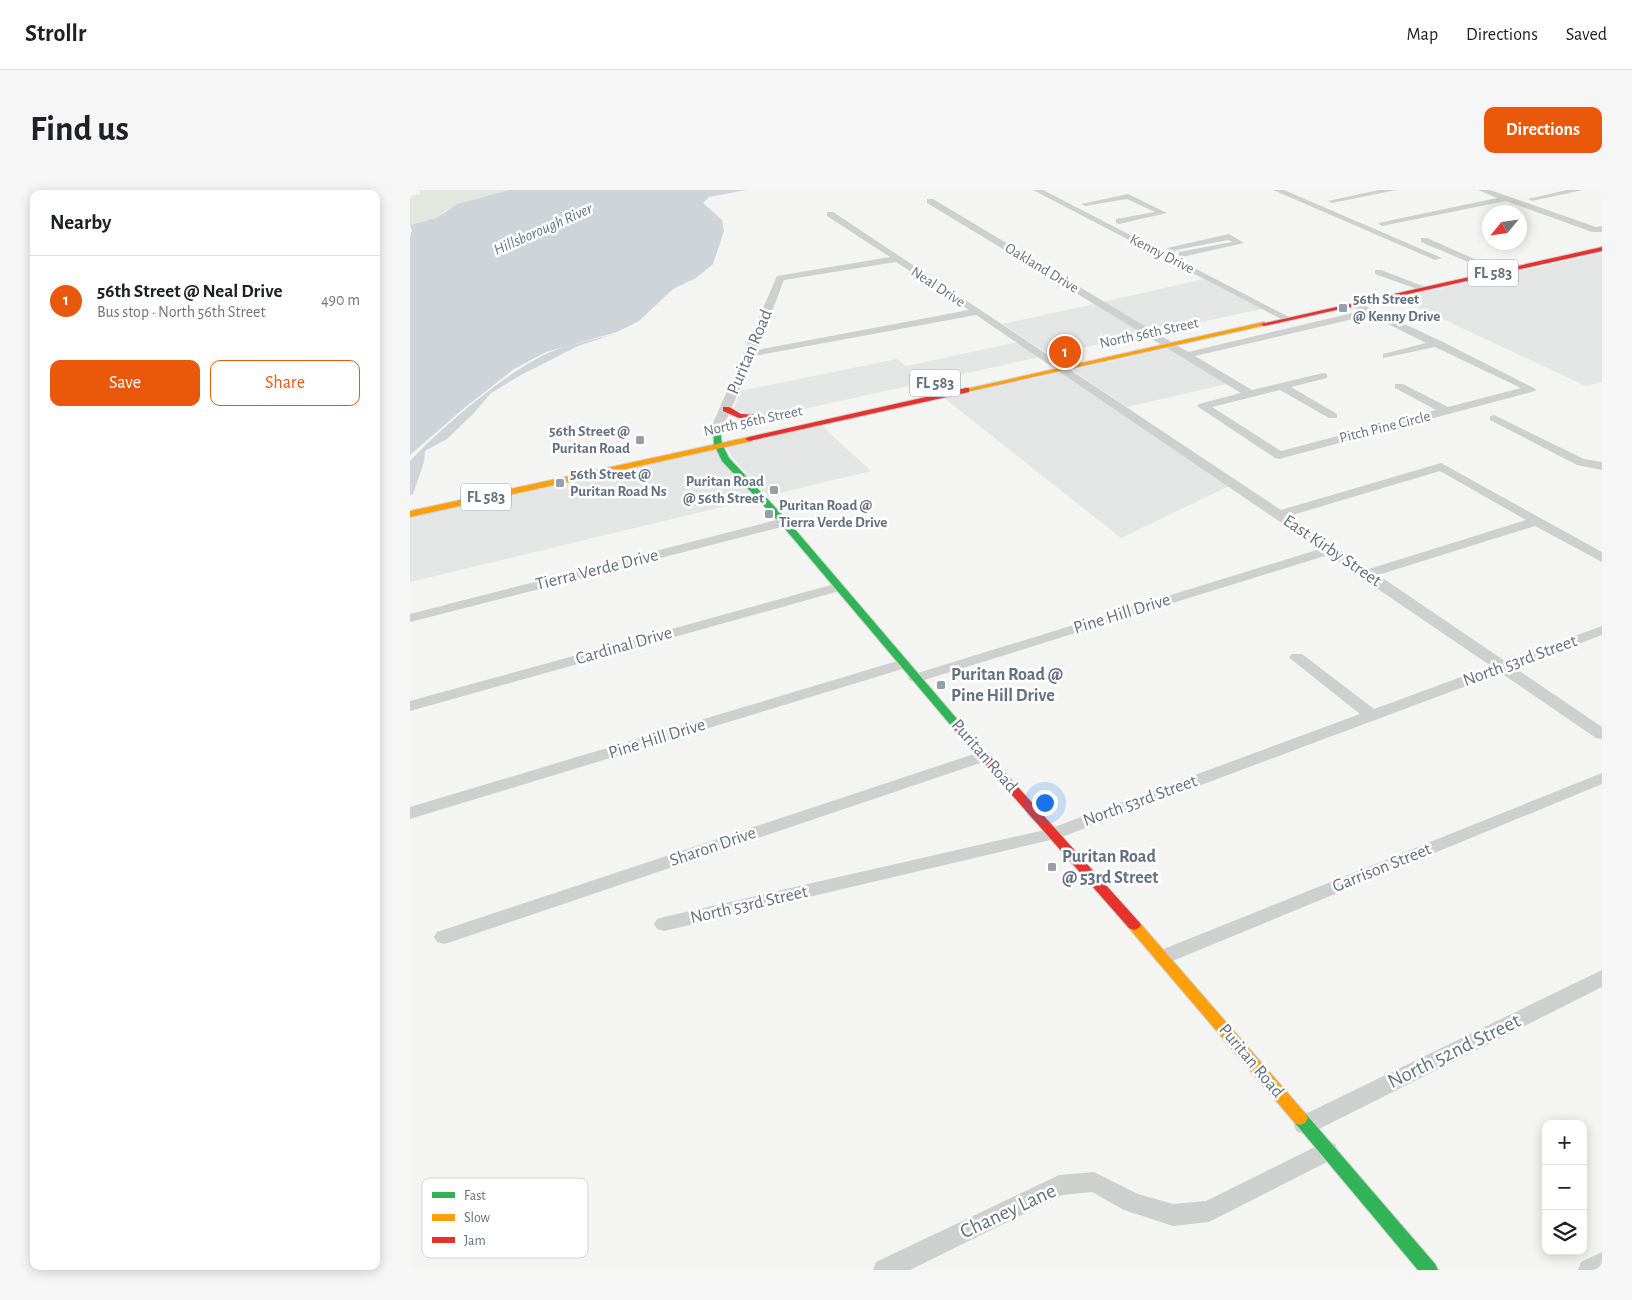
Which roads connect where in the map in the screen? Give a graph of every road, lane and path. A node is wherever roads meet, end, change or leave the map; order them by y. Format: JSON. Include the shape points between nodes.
{"nodes":[{"id":1,"x":1037,"y":190,"type":"edge"},
{"id":2,"x":1057,"y":190,"type":"edge"},
{"id":3,"x":1277,"y":190,"type":"edge"},
{"id":4,"x":1392,"y":190,"type":"edge"},
{"id":5,"x":1482,"y":190,"type":"edge"},
{"id":6,"x":1579,"y":190,"type":"edge"},
{"id":7,"x":1507,"y":194,"type":"edge"},
{"id":8,"x":1532,"y":199,"type":"junction"},
{"id":9,"x":930,"y":201,"type":"dead end"},
{"id":10,"x":1085,"y":204,"type":"junction"},
{"id":11,"x":1349,"y":209,"type":"dead end"},
{"id":12,"x":830,"y":214,"type":"dead end"},
{"id":13,"x":1118,"y":221,"type":"junction"},
{"id":14,"x":1602,"y":224,"type":"edge"},
{"id":15,"x":1602,"y":228,"type":"edge"},
{"id":16,"x":1401,"y":231,"type":"dead end"},
{"id":17,"x":1419,"y":238,"type":"dead end"},
{"id":18,"x":1602,"y":239,"type":"edge"},
{"id":19,"x":1171,"y":248,"type":"junction"},
{"id":20,"x":1602,"y":249,"type":"edge"},
{"id":21,"x":1182,"y":254,"type":"junction"},
{"id":22,"x":1438,"y":258,"type":"dead end"},
{"id":23,"x":896,"y":259,"type":"junction"},
{"id":24,"x":1483,"y":265,"type":"junction"},
{"id":25,"x":1378,"y":272,"type":"dead end"},
{"id":26,"x":1406,"y":281,"type":"junction"},
{"id":27,"x":1423,"y":288,"type":"junction"},
{"id":28,"x":1354,"y":304,"type":"junction"},
{"id":29,"x":1271,"y":310,"type":"junction"},
{"id":30,"x":977,"y":312,"type":"junction"},
{"id":31,"x":1371,"y":312,"type":"junction"},
{"id":32,"x":1286,"y":313,"type":"junction"},
{"id":33,"x":1254,"y":314,"type":"dead end"},
{"id":34,"x":1172,"y":331,"type":"dead end"},
{"id":35,"x":1153,"y":335,"type":"junction"},
{"id":36,"x":1136,"y":339,"type":"dead end"},
{"id":37,"x":1437,"y":343,"type":"junction"},
{"id":38,"x":1168,"y":344,"type":"junction"},
{"id":39,"x":750,"y":354,"type":"junction"},
{"id":40,"x":1188,"y":355,"type":"junction"},
{"id":41,"x":1387,"y":356,"type":"dead end"},
{"id":42,"x":1048,"y":358,"type":"junction"},
{"id":43,"x":1064,"y":361,"type":"junction"},
{"id":44,"x":1030,"y":362,"type":"dead end"},
{"id":45,"x":1323,"y":376,"type":"dead end"},
{"id":46,"x":1399,"y":386,"type":"dead end"},
{"id":47,"x":1282,"y":387,"type":"junction"},
{"id":48,"x":911,"y":388,"type":"dead end"},
{"id":49,"x":1252,"y":395,"type":"junction"},
{"id":50,"x":924,"y":398,"type":"junction"},
{"id":51,"x":726,"y":409,"type":"junction"},
{"id":52,"x":1448,"y":412,"type":"junction"},
{"id":53,"x":787,"y":415,"type":"dead end"},
{"id":54,"x":1332,"y":416,"type":"dead end"},
{"id":55,"x":772,"y":418,"type":"junction"},
{"id":56,"x":1494,"y":418,"type":"dead end"},
{"id":57,"x":711,"y":432,"type":"junction"},
{"id":58,"x":718,"y":444,"type":"junction"},
{"id":59,"x":1602,"y":466,"type":"edge"},
{"id":60,"x":484,"y":485,"type":"dead end"},
{"id":61,"x":438,"y":502,"type":"junction"},
{"id":62,"x":410,"y":503,"type":"edge"},
{"id":63,"x":410,"y":514,"type":"edge"},
{"id":64,"x":1279,"y":514,"type":"junction"},
{"id":65,"x":1536,"y":521,"type":"junction"},
{"id":66,"x":784,"y":522,"type":"junction"},
{"id":67,"x":1329,"y":550,"type":"junction"},
{"id":68,"x":1602,"y":558,"type":"edge"},
{"id":69,"x":1366,"y":574,"type":"junction"},
{"id":70,"x":838,"y":587,"type":"junction"},
{"id":71,"x":410,"y":618,"type":"edge"},
{"id":72,"x":1602,"y":630,"type":"edge"},
{"id":73,"x":1297,"y":658,"type":"dead end"},
{"id":74,"x":904,"y":664,"type":"junction"},
{"id":75,"x":1506,"y":667,"type":"junction"},
{"id":76,"x":916,"y":678,"type":"junction"},
{"id":77,"x":410,"y":706,"type":"edge"},
{"id":78,"x":1371,"y":715,"type":"junction"},
{"id":79,"x":1602,"y":734,"type":"edge"},
{"id":80,"x":983,"y":756,"type":"junction"},
{"id":81,"x":1602,"y":778,"type":"edge"},
{"id":82,"x":410,"y":814,"type":"edge"},
{"id":83,"x":1052,"y":834,"type":"junction"},
{"id":84,"x":664,"y":924,"type":"dead end"},
{"id":85,"x":444,"y":937,"type":"dead end"},
{"id":86,"x":1163,"y":957,"type":"junction"},
{"id":87,"x":1602,"y":978,"type":"edge"},
{"id":88,"x":1305,"y":1125,"type":"junction"},
{"id":89,"x":1327,"y":1151,"type":"junction"},
{"id":90,"x":1602,"y":1263,"type":"edge"},
{"id":91,"x":884,"y":1270,"type":"edge"},
{"id":92,"x":1429,"y":1270,"type":"edge"},
{"id":93,"x":1590,"y":1270,"type":"edge"}],
"edges":[{"from":1,"to":29,"type":"street","name":"Kenny Drive"},
{"from":2,"to":10,"type":"street"},
{"from":3,"to":22,"type":"street"},
{"from":4,"to":11,"type":"street","via":[[1332,201]]},
{"from":5,"to":7,"type":"street"},
{"from":6,"to":8,"type":"street"},
{"from":7,"to":8,"type":"street"},
{"from":7,"to":15,"type":"street","via":[[1595,230]]},
{"from":7,"to":16,"type":"street","via":[[1448,210],[1378,221]]},
{"from":8,"to":14,"type":"street"},
{"from":9,"to":35,"type":"street","name":"Oakland Drive"},
{"from":10,"to":13,"type":"street"},
{"from":10,"to":13,"type":"street","via":[[1128,196],[1164,213]]},
{"from":12,"to":23,"type":"street","name":"Neal Drive"},
{"from":13,"to":19,"type":"street"},
{"from":17,"to":24,"type":"street"},
{"from":18,"to":24,"type":"main road","name":"North 56th Street","number":"FL 583"},
{"from":19,"to":21,"type":"street"},
{"from":19,"to":21,"type":"street","via":[[1230,237],[1240,242]]},
{"from":20,"to":27,"type":"main road","name":"North 56th Street","number":"FL 583"},
{"from":21,"to":32,"type":"street"},
{"from":23,"to":30,"type":"street","name":"Neal Drive"},
{"from":23,"to":39,"type":"street","name":"Puritan Road","via":[[780,278]]},
{"from":24,"to":26,"type":"main road","name":"North 56th Street","number":"FL 583"},
{"from":25,"to":26,"type":"street"},
{"from":26,"to":27,"type":"street"},
{"from":26,"to":32,"type":"main road","name":"North 56th Street","number":"FL 583"},
{"from":27,"to":28,"type":"main road","name":"North 56th Street","number":"FL 583"},
{"from":28,"to":31,"type":"street","name":"Pitch Pine Circle"},
{"from":28,"to":32,"type":"main road","name":"North 56th Street","number":"FL 583","via":[[1300,316]]},
{"from":29,"to":32,"type":"main road","name":"North 56th Street","number":"FL 583"},
{"from":29,"to":33,"type":"main road","name":"North 56th Street","number":"FL 583"},
{"from":30,"to":39,"type":"street"},
{"from":30,"to":42,"type":"street","name":"Neal Drive"},
{"from":31,"to":37,"type":"street","name":"Pitch Pine Circle"},
{"from":31,"to":40,"type":"street"},
{"from":32,"to":38,"type":"main road","name":"North 56th Street","number":"FL 583"},
{"from":34,"to":35,"type":"main road","name":"North 56th Street"},
{"from":35,"to":36,"type":"main road","name":"North 56th Street"},
{"from":35,"to":38,"type":"street","name":"Oakland Drive"},
{"from":37,"to":41,"type":"street"},
{"from":37,"to":52,"type":"street","name":"Pitch Pine Circle","via":[[1531,389]]},
{"from":38,"to":40,"type":"street"},
{"from":38,"to":43,"type":"main road","name":"North 56th Street","number":"FL 583"},
{"from":39,"to":51,"type":"street","name":"Puritan Road"},
{"from":40,"to":49,"type":"street"},
{"from":42,"to":43,"type":"main road","name":"North 56th Street","number":"FL 583"},
{"from":42,"to":44,"type":"main road","name":"North 56th Street","number":"FL 583"},
{"from":43,"to":50,"type":"main road","name":"North 56th Street","number":"FL 583"},
{"from":43,"to":64,"type":"street","name":"East Kirby Street"},
{"from":45,"to":47,"type":"street"},
{"from":46,"to":52,"type":"street"},
{"from":47,"to":49,"type":"street"},
{"from":47,"to":54,"type":"street"},
{"from":48,"to":50,"type":"main road"},
{"from":49,"to":52,"type":"street","name":"Pitch Pine Circle","via":[[1203,406],[1279,455]]},
{"from":50,"to":58,"type":"main road","name":"North 56th Street","number":"FL 583"},
{"from":51,"to":55,"type":"main road","via":[[739,416]]},
{"from":51,"to":57,"type":"street","name":"Puritan Road"},
{"from":53,"to":55,"type":"main road","name":"North 56th Street"},
{"from":55,"to":57,"type":"main road","name":"North 56th Street"},
{"from":56,"to":59,"type":"street","via":[[1581,462]]},
{"from":57,"to":58,"type":"main road","name":"Puritan Road"},
{"from":58,"to":61,"type":"main road","name":"North 56th Street","number":"FL 583"},
{"from":58,"to":66,"type":"main road","name":"Puritan Road","via":[[725,459]]},
{"from":60,"to":61,"type":"main road","name":"North 56th Street","number":"FL 583"},
{"from":61,"to":62,"type":"main road","name":"North 56th Street","number":"FL 583"},
{"from":61,"to":63,"type":"main road","name":"North 56th Street","number":"FL 583"},
{"from":64,"to":65,"type":"street","via":[[1441,467]]},
{"from":64,"to":67,"type":"street","name":"East Kirby Street"},
{"from":65,"to":68,"type":"street"},
{"from":65,"to":69,"type":"street"},
{"from":66,"to":70,"type":"main road","name":"Puritan Road"},
{"from":66,"to":71,"type":"street","name":"Tierra Verde Drive"},
{"from":67,"to":69,"type":"street","name":"East Kirby Street"},
{"from":67,"to":76,"type":"street","name":"Pine Hill Drive"},
{"from":69,"to":75,"type":"street","name":"East Kirby Street"},
{"from":70,"to":74,"type":"main road","name":"Puritan Road"},
{"from":70,"to":77,"type":"street","name":"Cardinal Drive"},
{"from":72,"to":75,"type":"street","name":"North 53rd Street"},
{"from":73,"to":78,"type":"street"},
{"from":74,"to":76,"type":"main road","name":"Puritan Road"},
{"from":74,"to":82,"type":"street","name":"Pine Hill Drive"},
{"from":75,"to":78,"type":"street","name":"North 53rd Street"},
{"from":75,"to":79,"type":"street","name":"East Kirby Street"},
{"from":76,"to":80,"type":"main road","name":"Puritan Road"},
{"from":78,"to":83,"type":"street","name":"North 53rd Street"},
{"from":80,"to":83,"type":"main road","name":"Puritan Road"},
{"from":80,"to":85,"type":"street","name":"Sharon Drive"},
{"from":81,"to":86,"type":"street","name":"Garrison Street"},
{"from":83,"to":84,"type":"street","name":"North 53rd Street"},
{"from":83,"to":86,"type":"main road","name":"Puritan Road"},
{"from":86,"to":88,"type":"main road","name":"Puritan Road"},
{"from":87,"to":88,"type":"street","name":"North 52nd Street"},
{"from":88,"to":89,"type":"main road","name":"Puritan Road"},
{"from":89,"to":91,"type":"street","name":"Chaney Lane","via":[[1209,1211],[1173,1215],[1132,1202],[1094,1182],[1059,1185]]},
{"from":89,"to":92,"type":"main road","name":"Puritan Road"},
{"from":90,"to":93,"type":"street"}]}
